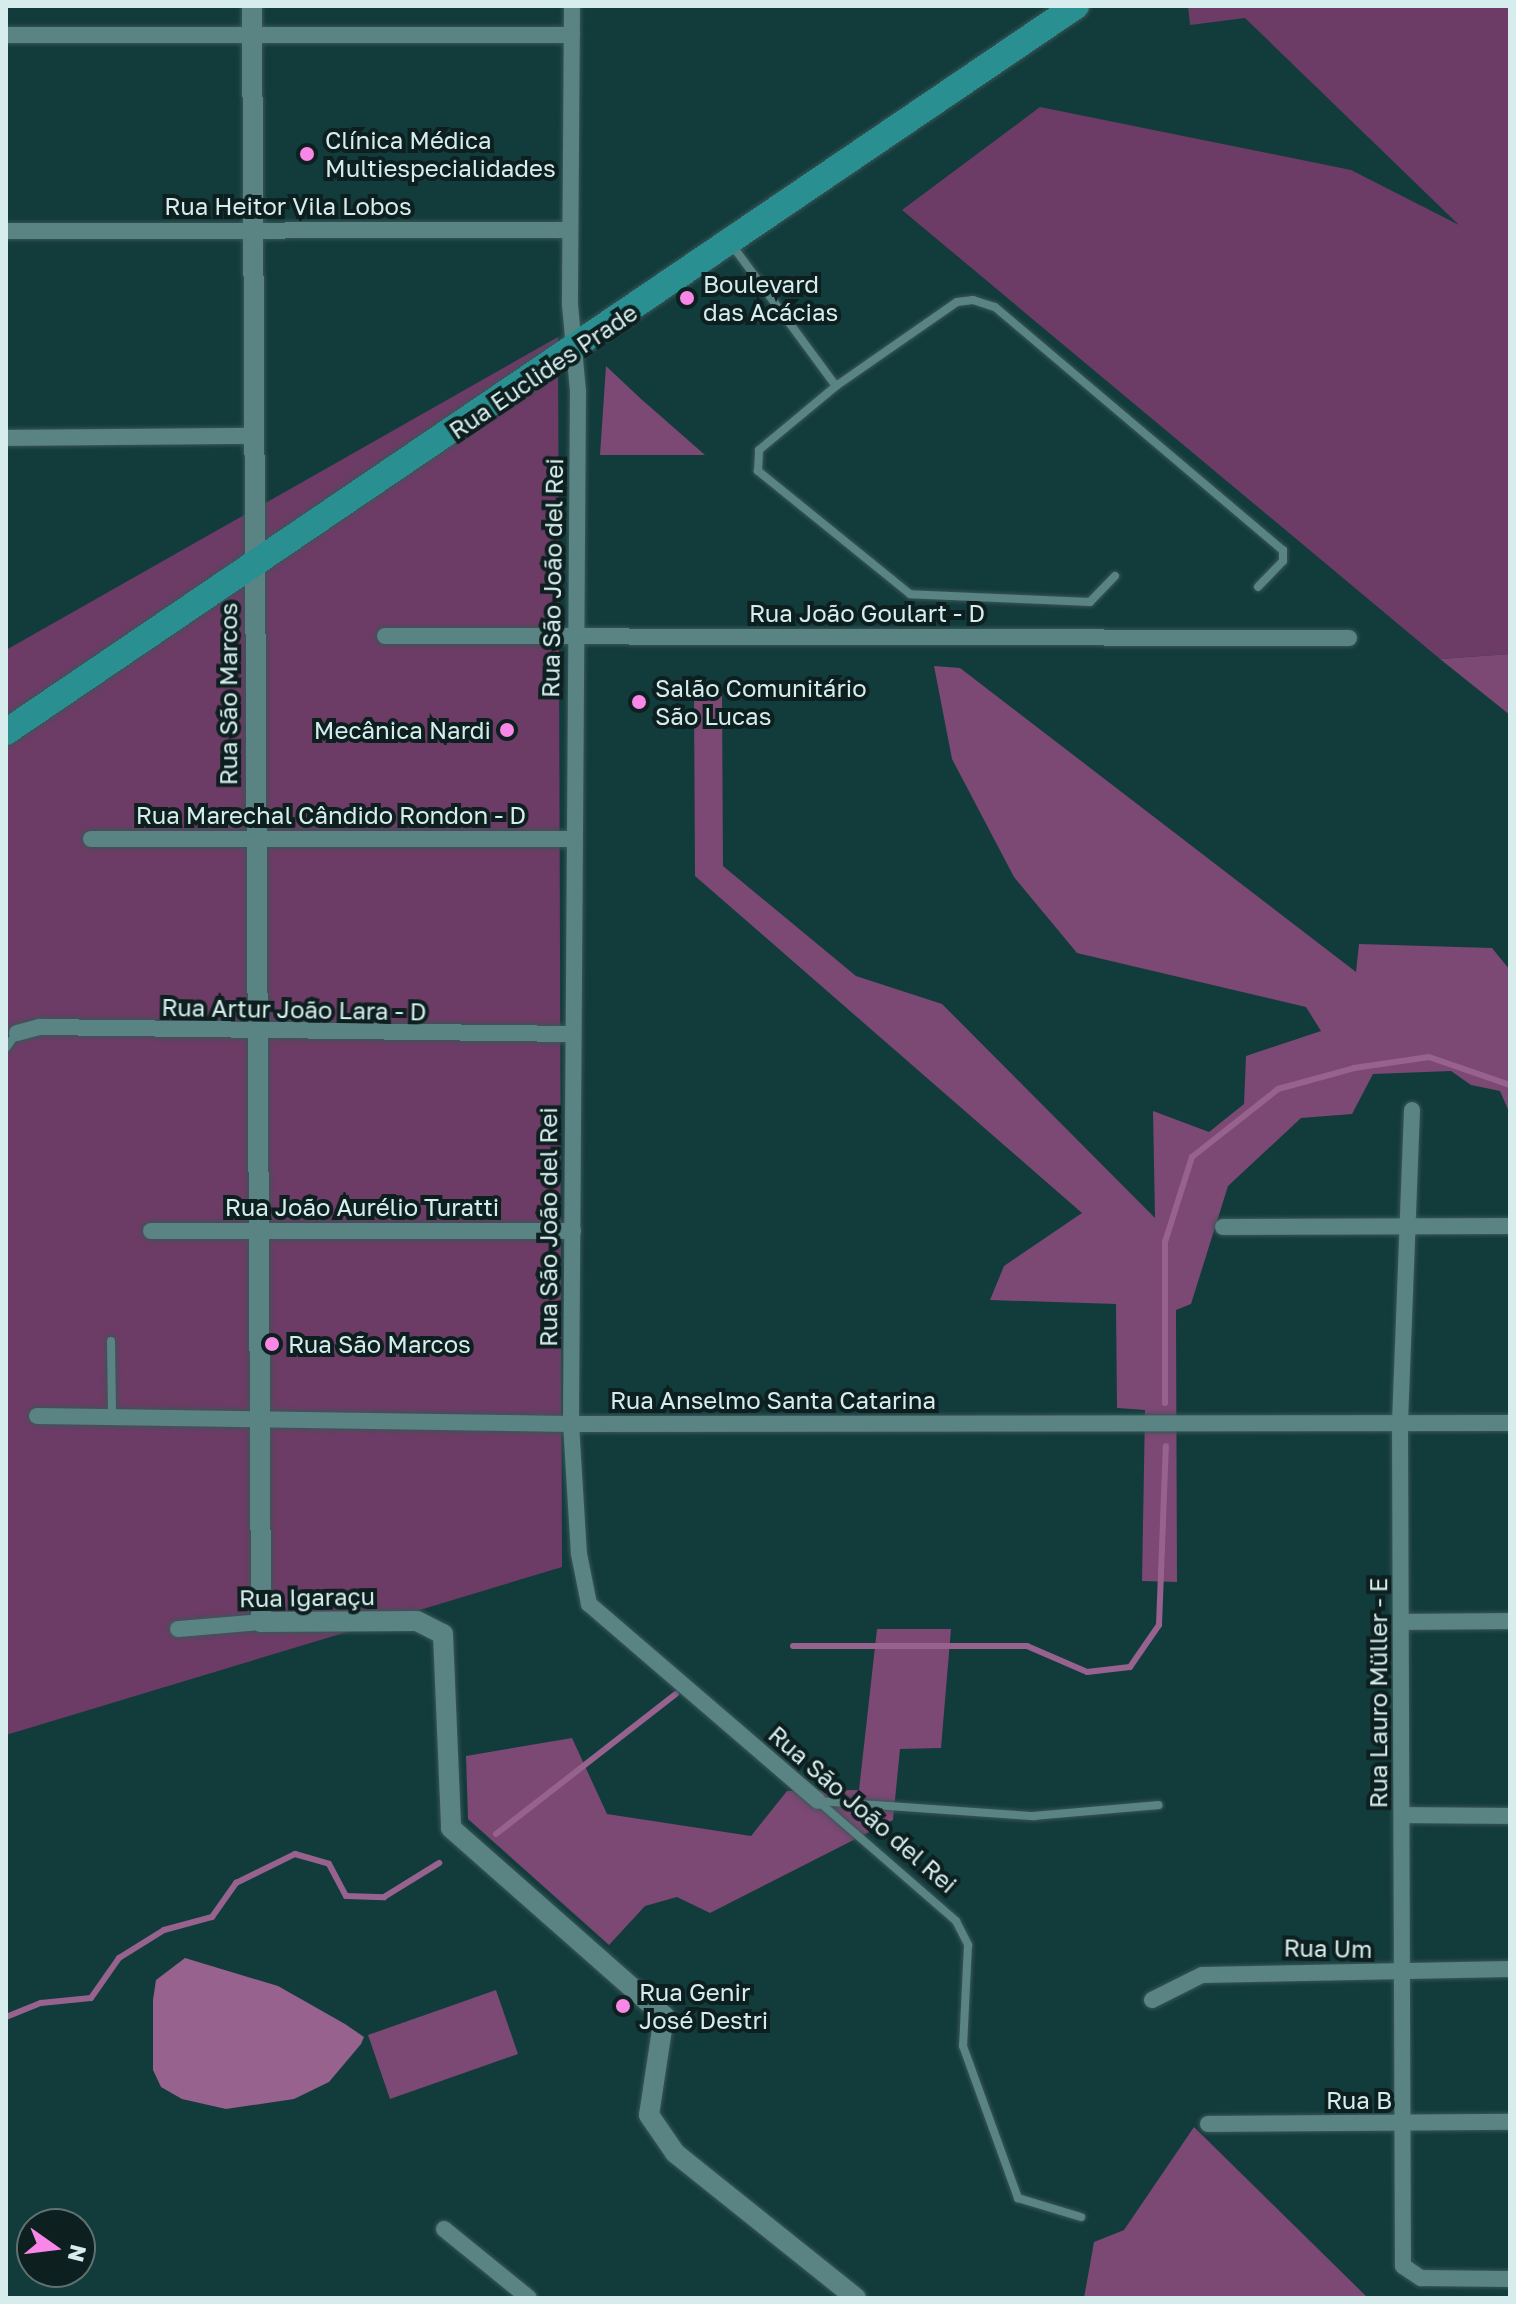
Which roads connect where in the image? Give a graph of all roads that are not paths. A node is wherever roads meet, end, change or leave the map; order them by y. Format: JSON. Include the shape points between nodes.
{"nodes":[{"id":1,"x":252,"y":6,"type":"edge"},
{"id":2,"x":572,"y":6,"type":"edge"},
{"id":3,"x":1076,"y":6,"type":"edge"},
{"id":4,"x":6,"y":35,"type":"edge"},
{"id":5,"x":252,"y":35,"type":"junction"},
{"id":6,"x":572,"y":35,"type":"junction"},
{"id":7,"x":570,"y":230,"type":"junction"},
{"id":8,"x":6,"y":231,"type":"edge"},
{"id":9,"x":253,"y":231,"type":"junction"},
{"id":10,"x":731,"y":244,"type":"junction"},
{"id":11,"x":575,"y":349,"type":"junction"},
{"id":12,"x":836,"y":386,"type":"junction"},
{"id":13,"x":253,"y":436,"type":"junction"},
{"id":14,"x":6,"y":438,"type":"edge"},
{"id":15,"x":253,"y":565,"type":"junction"},
{"id":16,"x":1115,"y":576,"type":"dead end"},
{"id":17,"x":1258,"y":587,"type":"dead end"},
{"id":18,"x":385,"y":636,"type":"dead end"},
{"id":19,"x":575,"y":637,"type":"junction"},
{"id":20,"x":1349,"y":638,"type":"dead end"},
{"id":21,"x":6,"y":732,"type":"edge"},
{"id":22,"x":91,"y":839,"type":"dead end"},
{"id":23,"x":254,"y":839,"type":"junction"},
{"id":24,"x":571,"y":839,"type":"junction"},
{"id":25,"x":17,"y":1033,"type":"joint"},
{"id":26,"x":572,"y":1034,"type":"junction"},
{"id":27,"x":254,"y":1035,"type":"junction"},
{"id":28,"x":6,"y":1048,"type":"edge"},
{"id":29,"x":1412,"y":1110,"type":"dead end"},
{"id":30,"x":1406,"y":1226,"type":"junction"},
{"id":31,"x":1510,"y":1226,"type":"edge"},
{"id":32,"x":1223,"y":1227,"type":"dead end"},
{"id":33,"x":151,"y":1231,"type":"dead end"},
{"id":34,"x":255,"y":1231,"type":"junction"},
{"id":35,"x":573,"y":1231,"type":"junction"},
{"id":36,"x":111,"y":1341,"type":"dead end"},
{"id":37,"x":37,"y":1416,"type":"dead end"},
{"id":38,"x":112,"y":1416,"type":"junction"},
{"id":39,"x":255,"y":1416,"type":"junction"},
{"id":40,"x":1400,"y":1423,"type":"junction"},
{"id":41,"x":1510,"y":1423,"type":"edge"},
{"id":42,"x":571,"y":1424,"type":"junction"},
{"id":43,"x":1510,"y":1621,"type":"edge"},
{"id":44,"x":261,"y":1622,"type":"junction"},
{"id":45,"x":1402,"y":1622,"type":"junction"},
{"id":46,"x":178,"y":1629,"type":"dead end"},
{"id":47,"x":818,"y":1801,"type":"junction"},
{"id":48,"x":1159,"y":1805,"type":"dead end"},
{"id":49,"x":1403,"y":1815,"type":"junction"},
{"id":50,"x":1510,"y":1816,"type":"edge"},
{"id":51,"x":1510,"y":1969,"type":"edge"},
{"id":52,"x":1404,"y":1973,"type":"junction"},
{"id":53,"x":1152,"y":2000,"type":"dead end"},
{"id":54,"x":1510,"y":2122,"type":"edge"},
{"id":55,"x":1208,"y":2124,"type":"dead end"},
{"id":56,"x":1401,"y":2124,"type":"junction"},
{"id":57,"x":1081,"y":2217,"type":"dead end"},
{"id":58,"x":444,"y":2229,"type":"dead end"},
{"id":59,"x":1510,"y":2279,"type":"edge"},
{"id":60,"x":529,"y":2298,"type":"edge"},
{"id":61,"x":856,"y":2298,"type":"edge"}],
"edges":[{"from":1,"to":5,"type":"street","name":"Rua São Marcos"},
{"from":2,"to":6,"type":"street","name":"Rua São João del Rei"},
{"from":3,"to":10,"type":"main road","name":"Rua Euclides Prade"},
{"from":4,"to":5,"type":"street"},
{"from":5,"to":6,"type":"street"},
{"from":5,"to":9,"type":"street","name":"Rua São Marcos"},
{"from":6,"to":7,"type":"street","name":"Rua São João del Rei"},
{"from":7,"to":9,"type":"street","name":"Rua Heitor Vila Lobos"},
{"from":7,"to":11,"type":"street","name":"Rua São João del Rei"},
{"from":8,"to":9,"type":"street","name":"Rua Heitor Vila Lobos"},
{"from":9,"to":13,"type":"street","name":"Rua São Marcos"},
{"from":10,"to":11,"type":"main road","name":"Rua Euclides Prade"},
{"from":10,"to":12,"type":"lane"},
{"from":11,"to":15,"type":"main road","name":"Rua Euclides Prade"},
{"from":11,"to":19,"type":"street","name":"Rua São João del Rei"},
{"from":12,"to":16,"type":"lane","via":[[771,436],[759,450],[758,471],[910,594],[1090,602]]},
{"from":12,"to":17,"type":"lane","via":[[957,302],[995,307],[1283,550],[1283,561]]},
{"from":13,"to":14,"type":"street"},
{"from":13,"to":15,"type":"street","name":"Rua São Marcos"},
{"from":15,"to":21,"type":"main road","name":"Rua Euclides Prade"},
{"from":15,"to":23,"type":"street","name":"Rua São Marcos"},
{"from":18,"to":19,"type":"street","name":"Rua João Goulart - D"},
{"from":19,"to":20,"type":"street","name":"Rua João Goulart - D"},
{"from":19,"to":24,"type":"street","name":"Rua São João del Rei"},
{"from":22,"to":23,"type":"street","name":"Rua Marechal Cândido Rondon - D"},
{"from":23,"to":24,"type":"street","name":"Rua Marechal Cândido Rondon - D"},
{"from":23,"to":27,"type":"street","name":"Rua São Marcos"},
{"from":24,"to":26,"type":"street","name":"Rua São João del Rei"},
{"from":25,"to":27,"type":"street","name":"Rua Artur João Lara - D","via":[[40,1027]]},
{"from":25,"to":28,"type":"lane"},
{"from":26,"to":27,"type":"street","name":"Rua Artur João Lara - D"},
{"from":26,"to":35,"type":"street","name":"Rua São João del Rei"},
{"from":27,"to":34,"type":"street","name":"Rua São Marcos"},
{"from":29,"to":30,"type":"street","name":"Rua Lauro Müller - E"},
{"from":30,"to":31,"type":"street"},
{"from":30,"to":32,"type":"street"},
{"from":30,"to":40,"type":"street","name":"Rua Lauro Müller - E"},
{"from":33,"to":34,"type":"street","name":"Rua João Aurélio Turatti"},
{"from":34,"to":35,"type":"street","name":"Rua João Aurélio Turatti"},
{"from":34,"to":39,"type":"street","name":"Rua São Marcos"},
{"from":35,"to":42,"type":"street","name":"Rua São João del Rei"},
{"from":36,"to":38,"type":"lane"},
{"from":37,"to":38,"type":"street","name":"Rua Anselmo Santa Catarina"},
{"from":38,"to":39,"type":"street","name":"Rua Anselmo Santa Catarina"},
{"from":39,"to":42,"type":"street","name":"Rua Anselmo Santa Catarina"},
{"from":39,"to":44,"type":"street","name":"Rua São Marcos"},
{"from":40,"to":41,"type":"street","name":"Rua Anselmo Santa Catarina"},
{"from":40,"to":42,"type":"street","name":"Rua Anselmo Santa Catarina"},
{"from":40,"to":45,"type":"street","name":"Rua Lauro Müller - E"},
{"from":42,"to":47,"type":"street","name":"Rua São João del Rei","via":[[589,1604]]},
{"from":43,"to":45,"type":"street"},
{"from":44,"to":46,"type":"street","name":"Rua Igaraçu"},
{"from":44,"to":61,"type":"street","name":"Rua Igaraçu","via":[[436,1627],[446,1645],[451,1828],[664,2016],[649,2115],[675,2153]]},
{"from":45,"to":49,"type":"street","name":"Rua Lauro Müller - E"},
{"from":47,"to":48,"type":"lane","via":[[1034,1816]]},
{"from":47,"to":57,"type":"lane","name":"Rua São João del Rei","via":[[956,1921],[968,1945],[963,2046],[1018,2198]]},
{"from":49,"to":50,"type":"street"},
{"from":49,"to":52,"type":"street","name":"Rua Lauro Müller - E"},
{"from":51,"to":52,"type":"street","name":"Rua Um"},
{"from":52,"to":53,"type":"street","name":"Rua Um","via":[[1202,1975]]},
{"from":52,"to":56,"type":"street","name":"Rua Lauro Müller - E"},
{"from":54,"to":56,"type":"street","name":"Rua B"},
{"from":55,"to":56,"type":"street","name":"Rua B"},
{"from":56,"to":59,"type":"street","name":"Rua Lauro Müller - E","via":[[1403,2266],[1409,2274]]},
{"from":58,"to":60,"type":"street"}]}
